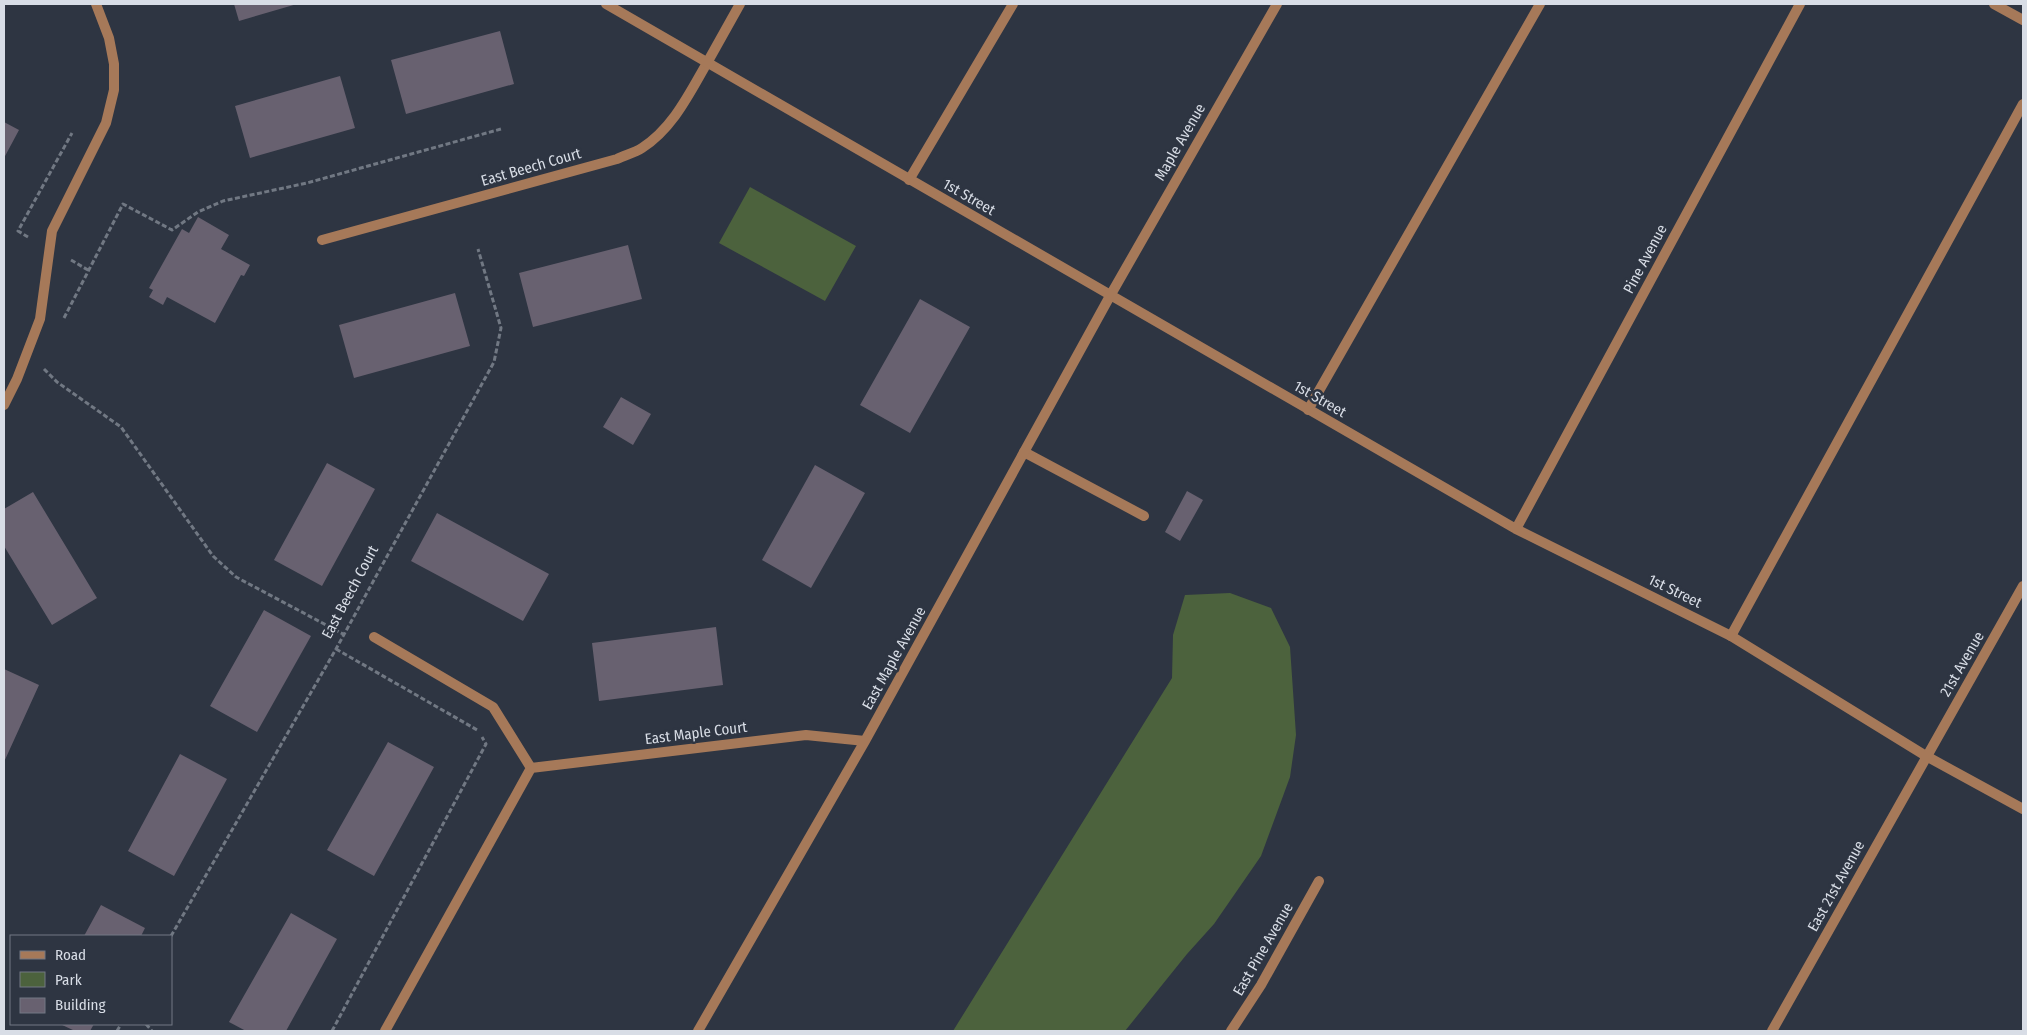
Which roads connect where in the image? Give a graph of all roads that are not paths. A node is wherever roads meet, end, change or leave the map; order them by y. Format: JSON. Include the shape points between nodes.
{"nodes":[{"id":1,"x":96,"y":4,"type":"edge"},
{"id":2,"x":606,"y":4,"type":"edge"},
{"id":3,"x":740,"y":4,"type":"edge"},
{"id":4,"x":1013,"y":4,"type":"edge"},
{"id":5,"x":1277,"y":4,"type":"edge"},
{"id":6,"x":1540,"y":4,"type":"edge"},
{"id":7,"x":1800,"y":4,"type":"edge"},
{"id":8,"x":1994,"y":4,"type":"edge"},
{"id":9,"x":2023,"y":20,"type":"edge"},
{"id":10,"x":707,"y":63,"type":"junction"},
{"id":11,"x":2023,"y":104,"type":"edge"},
{"id":12,"x":909,"y":180,"type":"junction"},
{"id":13,"x":322,"y":240,"type":"dead end"},
{"id":14,"x":1110,"y":296,"type":"junction"},
{"id":15,"x":4,"y":405,"type":"edge"},
{"id":16,"x":1308,"y":410,"type":"junction"},
{"id":17,"x":1024,"y":452,"type":"junction"},
{"id":18,"x":1144,"y":516,"type":"dead end"},
{"id":19,"x":1516,"y":529,"type":"junction"},
{"id":20,"x":2023,"y":586,"type":"edge"},
{"id":21,"x":1731,"y":636,"type":"junction"},
{"id":22,"x":374,"y":637,"type":"dead end"},
{"id":23,"x":865,"y":742,"type":"junction"},
{"id":24,"x":1926,"y":756,"type":"junction"},
{"id":25,"x":531,"y":768,"type":"junction"},
{"id":26,"x":2023,"y":809,"type":"edge"},
{"id":27,"x":1318,"y":881,"type":"dead end"},
{"id":28,"x":385,"y":1031,"type":"edge"},
{"id":29,"x":698,"y":1031,"type":"edge"},
{"id":30,"x":1231,"y":1031,"type":"edge"},
{"id":31,"x":1772,"y":1031,"type":"edge"}],
"edges":[{"from":1,"to":15,"type":"street","via":[[109,38],[114,90],[106,123],[52,231],[40,319]]},
{"from":2,"to":10,"type":"street","name":"1st Street"},
{"from":3,"to":10,"type":"street","name":"East Beech Court"},
{"from":4,"to":12,"type":"street"},
{"from":5,"to":14,"type":"street","name":"Maple Avenue"},
{"from":6,"to":16,"type":"street"},
{"from":7,"to":19,"type":"street","name":"Pine Avenue"},
{"from":8,"to":9,"type":"street"},
{"from":10,"to":12,"type":"street","name":"1st Street"},
{"from":10,"to":13,"type":"street","name":"East Beech Court","via":[[675,118],[640,149],[617,159]]},
{"from":11,"to":21,"type":"street"},
{"from":12,"to":14,"type":"street","name":"1st Street"},
{"from":14,"to":16,"type":"street","name":"1st Street"},
{"from":14,"to":17,"type":"street","name":"East Maple Avenue"},
{"from":16,"to":19,"type":"street","name":"1st Street"},
{"from":17,"to":18,"type":"street"},
{"from":17,"to":23,"type":"street","name":"East Maple Avenue"},
{"from":19,"to":21,"type":"street","name":"1st Street"},
{"from":20,"to":24,"type":"street","name":"21st Avenue"},
{"from":21,"to":24,"type":"street","name":"1st Street"},
{"from":22,"to":25,"type":"street","via":[[494,707]]},
{"from":23,"to":25,"type":"street","name":"East Maple Court","via":[[806,736]]},
{"from":23,"to":29,"type":"street","name":"East Maple Avenue"},
{"from":24,"to":26,"type":"street","name":"1st Street"},
{"from":24,"to":31,"type":"street","name":"East 21st Avenue"},
{"from":25,"to":28,"type":"street"},
{"from":27,"to":30,"type":"street","name":"East Pine Avenue","via":[[1261,985]]}]}
